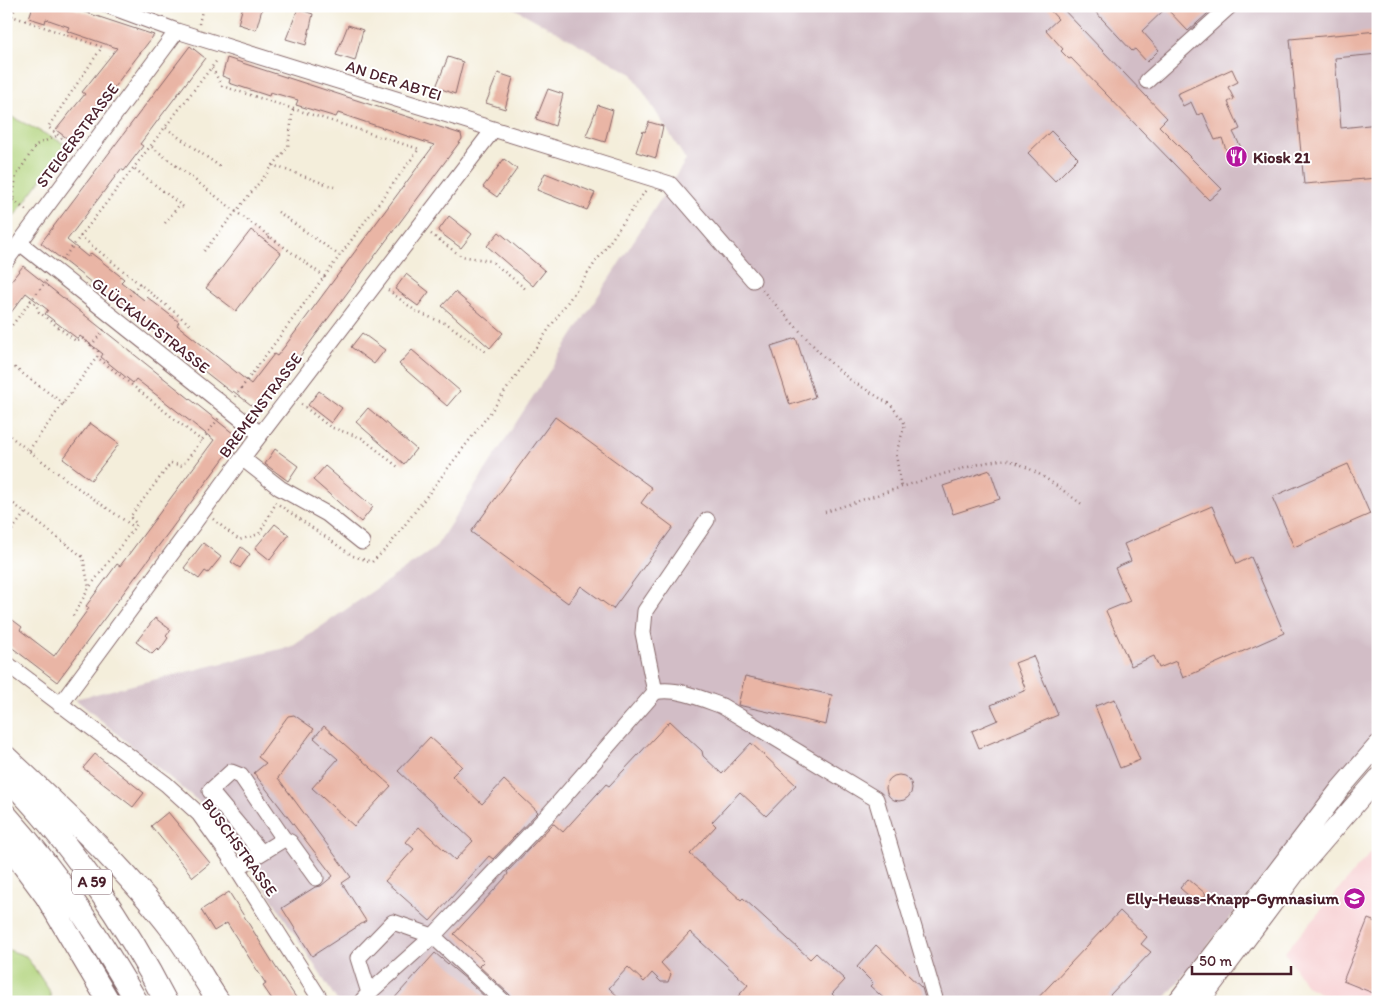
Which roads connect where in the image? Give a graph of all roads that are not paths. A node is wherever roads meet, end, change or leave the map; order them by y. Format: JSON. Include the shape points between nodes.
{"nodes":[{"id":1,"x":109,"y":6,"type":"edge"},
{"id":2,"x":1230,"y":6,"type":"edge"},
{"id":3,"x":177,"y":31,"type":"junction"},
{"id":4,"x":1147,"y":81,"type":"dead end"},
{"id":5,"x":493,"y":130,"type":"junction"},
{"id":6,"x":20,"y":243,"type":"junction"},
{"id":7,"x":6,"y":261,"type":"edge"},
{"id":8,"x":753,"y":280,"type":"road end"},
{"id":9,"x":260,"y":434,"type":"junction"},
{"id":10,"x":242,"y":458,"type":"junction"},
{"id":11,"x":707,"y":520,"type":"dead end"},
{"id":12,"x":362,"y":542,"type":"dead end"},
{"id":13,"x":6,"y":664,"type":"edge"},
{"id":14,"x":655,"y":692,"type":"junction"},
{"id":15,"x":60,"y":706,"type":"junction"},
{"id":16,"x":1378,"y":745,"type":"edge"},
{"id":17,"x":6,"y":757,"type":"edge"},
{"id":18,"x":6,"y":777,"type":"edge"},
{"id":19,"x":1378,"y":778,"type":"edge"},
{"id":20,"x":6,"y":814,"type":"edge"},
{"id":21,"x":284,"y":840,"type":"junction"},
{"id":22,"x":6,"y":842,"type":"edge"},
{"id":23,"x":261,"y":852,"type":"junction"},
{"id":24,"x":236,"y":868,"type":"junction"},
{"id":25,"x":316,"y":878,"type":"dead end"},
{"id":26,"x":433,"y":936,"type":"junction"},
{"id":27,"x":365,"y":998,"type":"edge"},
{"id":28,"x":109,"y":1002,"type":"edge"},
{"id":29,"x":137,"y":1002,"type":"edge"},
{"id":30,"x":166,"y":1002,"type":"edge"},
{"id":31,"x":219,"y":1002,"type":"edge"},
{"id":32,"x":322,"y":1002,"type":"edge"},
{"id":33,"x":504,"y":1002,"type":"edge"},
{"id":34,"x":936,"y":1002,"type":"edge"},
{"id":35,"x":1177,"y":1002,"type":"edge"},
{"id":36,"x":1198,"y":1002,"type":"edge"}],
"edges":[{"from":1,"to":3,"type":"street","name":"AN DER ABTEI"},
{"from":2,"to":4,"type":"street"},
{"from":3,"to":5,"type":"street","name":"AN DER ABTEI"},
{"from":3,"to":6,"type":"street","name":"STEIGERSTRASSE"},
{"from":5,"to":8,"type":"street","name":"AN DER ABTEI","via":[[670,184]]},
{"from":5,"to":9,"type":"street","name":"BREMENSTRASSE"},
{"from":6,"to":7,"type":"street","name":"STEIGERSTRASSE"},
{"from":6,"to":9,"type":"street","name":"GLÜCKAUFSTRASSE"},
{"from":9,"to":10,"type":"street","name":"BREMENSTRASSE"},
{"from":10,"to":12,"type":"street","via":[[280,488],[327,514]]},
{"from":10,"to":15,"type":"street","name":"BREMENSTRASSE"},
{"from":11,"to":14,"type":"street","via":[[645,611],[643,633]]},
{"from":13,"to":15,"type":"street","name":"BUSCHSTRASSE"},
{"from":14,"to":26,"type":"street","via":[[547,816]]},
{"from":14,"to":34,"type":"street","via":[[664,690],[722,706],[876,800]]},
{"from":15,"to":24,"type":"street","name":"BUSCHSTRASSE","via":[[186,802],[199,814]]},
{"from":16,"to":35,"type":"main road"},
{"from":17,"to":31,"type":"highway","via":[[79,825],[144,894],[175,933]]},
{"from":18,"to":30,"type":"highway","number":"A 59","via":[[86,872]]},
{"from":19,"to":36,"type":"main road","via":[[1294,875]]},
{"from":20,"to":29,"type":"highway","number":"A 59","via":[[35,847],[93,927]]},
{"from":21,"to":23,"type":"street"},
{"from":21,"to":23,"type":"street","via":[[241,776],[231,772],[210,791]]},
{"from":21,"to":25,"type":"street","via":[[290,842]]},
{"from":22,"to":28,"type":"highway","via":[[46,896]]},
{"from":23,"to":24,"type":"street"},
{"from":24,"to":32,"type":"street","name":"BUSCHSTRASSE"},
{"from":26,"to":27,"type":"street"},
{"from":26,"to":27,"type":"street","via":[[393,922],[358,958]]},
{"from":26,"to":33,"type":"street"}]}
